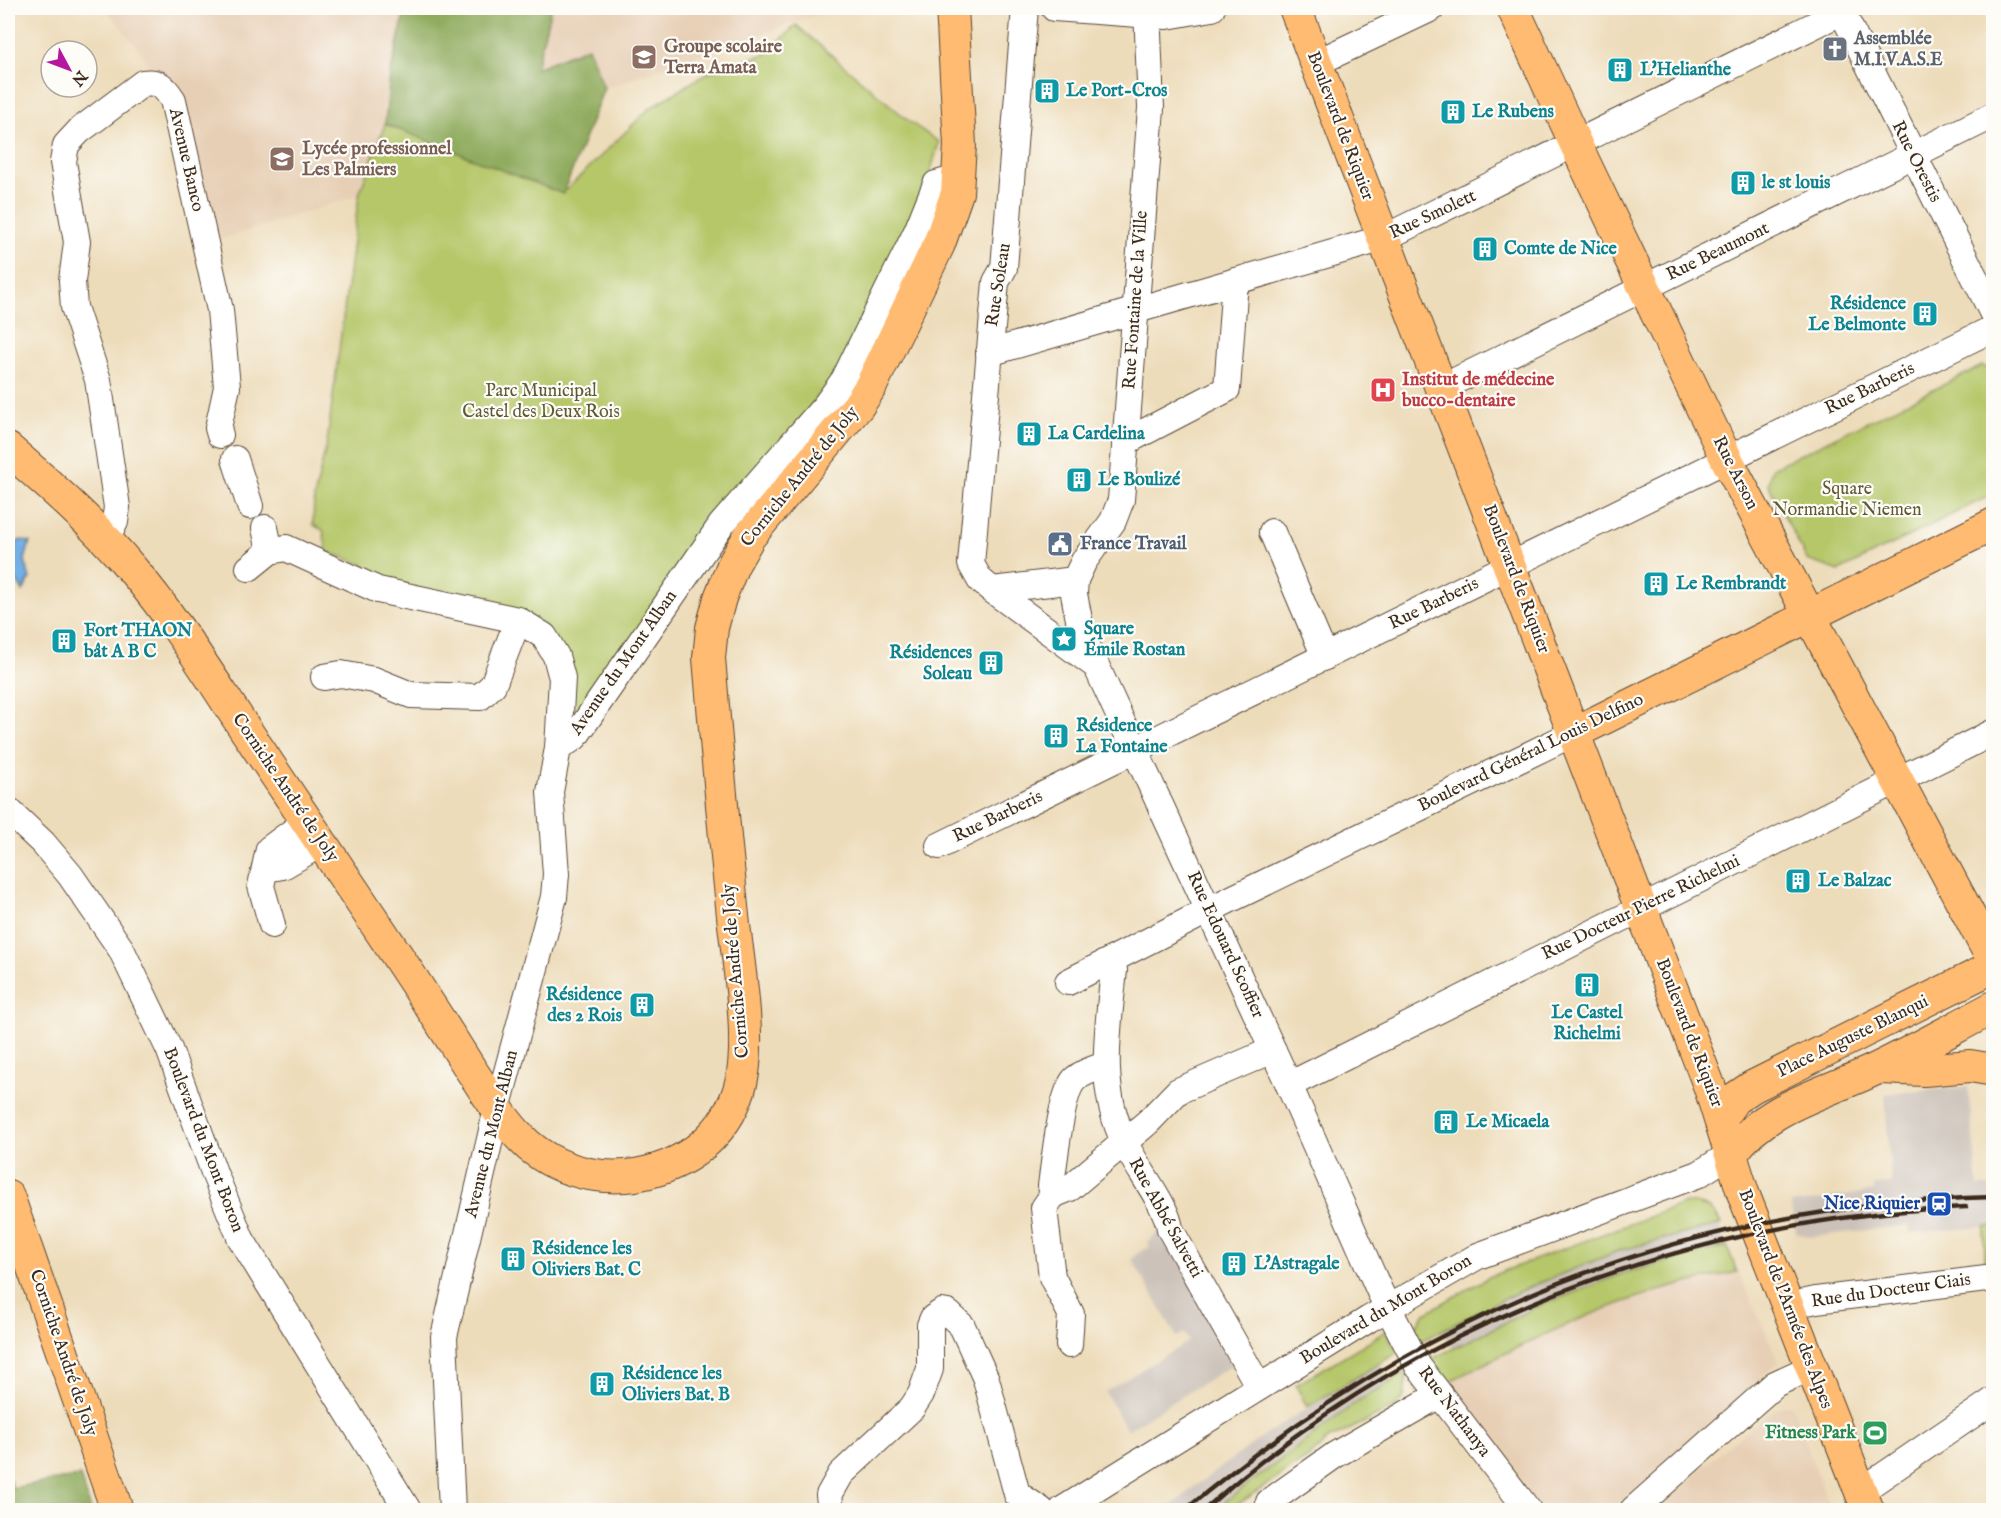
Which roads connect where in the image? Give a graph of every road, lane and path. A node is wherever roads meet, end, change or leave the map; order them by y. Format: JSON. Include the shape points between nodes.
{"nodes":[{"id":1,"x":952,"y":8,"type":"edge"},
{"id":2,"x":1025,"y":8,"type":"edge"},
{"id":3,"x":1054,"y":8,"type":"edge"},
{"id":4,"x":1212,"y":8,"type":"edge"},
{"id":5,"x":1295,"y":8,"type":"edge"},
{"id":6,"x":1432,"y":8,"type":"edge"},
{"id":7,"x":1513,"y":8,"type":"edge"},
{"id":8,"x":1844,"y":9,"type":"edge"},
{"id":9,"x":1147,"y":11,"type":"edge"},
{"id":10,"x":1316,"y":63,"type":"junction"},
{"id":11,"x":1994,"y":115,"type":"edge"},
{"id":12,"x":1576,"y":145,"type":"junction"},
{"id":13,"x":1913,"y":155,"type":"junction"},
{"id":14,"x":958,"y":178,"type":"junction"},
{"id":15,"x":1384,"y":238,"type":"junction"},
{"id":16,"x":1235,"y":281,"type":"junction"},
{"id":17,"x":1645,"y":288,"type":"junction"},
{"id":18,"x":1135,"y":310,"type":"junction"},
{"id":19,"x":1994,"y":316,"type":"edge"},
{"id":20,"x":1994,"y":328,"type":"edge"},
{"id":21,"x":989,"y":353,"type":"junction"},
{"id":22,"x":1441,"y":388,"type":"junction"},
{"id":23,"x":220,"y":435,"type":"dead end"},
{"id":24,"x":1125,"y":442,"type":"junction"},
{"id":25,"x":8,"y":449,"type":"edge"},
{"id":26,"x":235,"y":459,"type":"dead end"},
{"id":27,"x":1727,"y":460,"type":"junction"},
{"id":28,"x":250,"y":506,"type":"dead end"},
{"id":29,"x":1994,"y":524,"type":"edge"},
{"id":30,"x":1272,"y":532,"type":"dead end"},
{"id":31,"x":106,"y":540,"type":"junction"},
{"id":32,"x":1510,"y":566,"type":"junction"},
{"id":33,"x":249,"y":568,"type":"dead end"},
{"id":34,"x":1075,"y":580,"type":"junction"},
{"id":35,"x":992,"y":590,"type":"junction"},
{"id":36,"x":1810,"y":615,"type":"junction"},
{"id":37,"x":518,"y":620,"type":"junction"},
{"id":38,"x":1326,"y":657,"type":"junction"},
{"id":39,"x":1097,"y":666,"type":"junction"},
{"id":40,"x":324,"y":677,"type":"dead end"},
{"id":41,"x":1994,"y":732,"type":"edge"},
{"id":42,"x":1574,"y":733,"type":"junction"},
{"id":43,"x":558,"y":748,"type":"junction"},
{"id":44,"x":1135,"y":751,"type":"junction"},
{"id":45,"x":1897,"y":781,"type":"junction"},
{"id":46,"x":8,"y":810,"type":"edge"},
{"id":47,"x":314,"y":832,"type":"junction"},
{"id":48,"x":939,"y":846,"type":"dead end"},
{"id":49,"x":1641,"y":907,"type":"junction"},
{"id":50,"x":1209,"y":911,"type":"junction"},
{"id":51,"x":272,"y":925,"type":"dead end"},
{"id":52,"x":1990,"y":944,"type":"edge"},
{"id":53,"x":1112,"y":961,"type":"junction"},
{"id":54,"x":1994,"y":969,"type":"edge"},
{"id":55,"x":1068,"y":982,"type":"dead end"},
{"id":56,"x":1994,"y":1007,"type":"edge"},
{"id":57,"x":1864,"y":1033,"type":"junction"},
{"id":58,"x":1273,"y":1050,"type":"junction"},
{"id":59,"x":1105,"y":1065,"type":"junction"},
{"id":60,"x":1880,"y":1068,"type":"junction"},
{"id":61,"x":1994,"y":1071,"type":"edge"},
{"id":62,"x":1289,"y":1085,"type":"junction"},
{"id":63,"x":497,"y":1109,"type":"junction"},
{"id":64,"x":1721,"y":1118,"type":"junction"},
{"id":65,"x":1124,"y":1141,"type":"junction"},
{"id":66,"x":530,"y":1146,"type":"junction"},
{"id":67,"x":1732,"y":1153,"type":"junction"},
{"id":68,"x":485,"y":1161,"type":"junction"},
{"id":69,"x":8,"y":1196,"type":"edge"},
{"id":70,"x":1053,"y":1196,"type":"junction"},
{"id":71,"x":1994,"y":1278,"type":"edge"},
{"id":72,"x":1788,"y":1306,"type":"junction"},
{"id":73,"x":1389,"y":1307,"type":"junction"},
{"id":74,"x":1069,"y":1345,"type":"dead end"},
{"id":75,"x":1812,"y":1367,"type":"junction"},
{"id":76,"x":1259,"y":1387,"type":"junction"},
{"id":77,"x":1439,"y":1395,"type":"junction"},
{"id":78,"x":1994,"y":1400,"type":"edge"},
{"id":79,"x":1269,"y":1502,"type":"dead end"},
{"id":80,"x":1865,"y":1505,"type":"edge"},
{"id":81,"x":117,"y":1510,"type":"edge"},
{"id":82,"x":408,"y":1510,"type":"edge"},
{"id":83,"x":452,"y":1510,"type":"edge"},
{"id":84,"x":831,"y":1510,"type":"edge"},
{"id":85,"x":1041,"y":1510,"type":"edge"},
{"id":86,"x":1062,"y":1510,"type":"edge"},
{"id":87,"x":1528,"y":1510,"type":"edge"},
{"id":88,"x":1633,"y":1510,"type":"edge"}],
"edges":[{"from":1,"to":14,"type":"main road","name":"Corniche André de Joly","via":[[960,140]]},
{"from":2,"to":21,"type":"street","name":"Rue Soleau","via":[[1004,268],[996,282]]},
{"from":3,"to":9,"type":"street"},
{"from":4,"to":9,"type":"street","via":[[1167,16]]},
{"from":5,"to":10,"type":"main road","name":"Boulevard de Riquier"},
{"from":6,"to":10,"type":"street"},
{"from":7,"to":12,"type":"main road","name":"Rue Arson"},
{"from":8,"to":12,"type":"street","name":"Rue Smolett"},
{"from":8,"to":13,"type":"street","name":"Rue Orestis"},
{"from":9,"to":18,"type":"street","name":"Rue Fontaine de la Ville","via":[[1151,108]]},
{"from":10,"to":15,"type":"main road","name":"Boulevard de Riquier"},
{"from":11,"to":13,"type":"street","name":"Rue Beaumont"},
{"from":12,"to":15,"type":"street","name":"Rue Smolett"},
{"from":12,"to":17,"type":"main road","name":"Rue Arson"},
{"from":13,"to":17,"type":"street","name":"Rue Beaumont"},
{"from":13,"to":19,"type":"street","name":"Rue Orestis"},
{"from":14,"to":43,"type":"street","name":"Avenue du Mont Alban","via":[[936,184],[844,380],[722,525],[575,737]]},
{"from":14,"to":66,"type":"main road","name":"Corniche André de Joly","via":[[939,244],[871,386],[837,434],[749,537],[733,565],[712,628],[709,658],[744,1036],[744,1068],[738,1096],[723,1125],[694,1153],[640,1175],[588,1175],[568,1169]]},
{"from":15,"to":16,"type":"street","name":"Rue Smolett"},
{"from":15,"to":22,"type":"main road","name":"Boulevard de Riquier"},
{"from":16,"to":18,"type":"street","name":"Rue Smolett"},
{"from":16,"to":24,"type":"street","via":[[1227,389]]},
{"from":17,"to":22,"type":"street","name":"Rue Beaumont"},
{"from":17,"to":27,"type":"main road","name":"Rue Arson"},
{"from":18,"to":21,"type":"street","name":"Rue Smolett"},
{"from":18,"to":24,"type":"street","name":"Rue Fontaine de la Ville"},
{"from":20,"to":27,"type":"street","name":"Rue Barberis"},
{"from":21,"to":35,"type":"street","name":"Rue Soleau","via":[[971,564],[980,580]]},
{"from":22,"to":32,"type":"main road","name":"Boulevard de Riquier"},
{"from":23,"to":31,"type":"street","name":"Avenue Banco","via":[[227,387],[220,310],[203,232],[173,100],[164,86],[153,81],[143,83],[80,131],[66,145],[63,162],[77,242],[72,281],[74,307],[98,380],[117,507]]},
{"from":24,"to":34,"type":"street","name":"Rue Fontaine de la Ville","via":[[1117,510]]},
{"from":25,"to":31,"type":"main road","name":"Corniche André de Joly"},
{"from":26,"to":28,"type":"street"},
{"from":27,"to":32,"type":"street","name":"Rue Barberis"},
{"from":27,"to":36,"type":"main road","name":"Rue Arson"},
{"from":29,"to":36,"type":"main road","name":"Boulevard Général Louis Delfino"},
{"from":30,"to":38,"type":"street"},
{"from":31,"to":47,"type":"main road","name":"Corniche André de Joly","via":[[149,590]]},
{"from":32,"to":38,"type":"street","name":"Rue Barberis"},
{"from":32,"to":42,"type":"main road","name":"Boulevard de Riquier"},
{"from":33,"to":37,"type":"street","via":[[267,539],[378,590]]},
{"from":34,"to":35,"type":"street"},
{"from":34,"to":39,"type":"street","name":"Rue Edouard Scoffier","via":[[1082,635]]},
{"from":35,"to":39,"type":"street","name":"Rue Soleau"},
{"from":36,"to":42,"type":"main road","name":"Boulevard Général Louis Delfino"},
{"from":36,"to":45,"type":"main road","name":"Rue Arson"},
{"from":37,"to":40,"type":"street","via":[[493,685],[480,697],[411,695],[374,680],[341,674]]},
{"from":37,"to":43,"type":"street","via":[[544,636],[556,656],[562,678]]},
{"from":38,"to":44,"type":"street","name":"Rue Barberis"},
{"from":39,"to":44,"type":"street","name":"Rue Edouard Scoffier"},
{"from":41,"to":45,"type":"street","name":"Rue Docteur Pierre Richelmi"},
{"from":42,"to":49,"type":"main road","name":"Boulevard de Riquier"},
{"from":42,"to":50,"type":"street","name":"Boulevard Général Louis Delfino"},
{"from":43,"to":63,"type":"street","name":"Avenue du Mont Alban","via":[[549,792],[556,874],[554,897]]},
{"from":44,"to":48,"type":"street","name":"Rue Barberis"},
{"from":44,"to":50,"type":"street","name":"Rue Edouard Scoffier"},
{"from":45,"to":49,"type":"street","name":"Rue Docteur Pierre Richelmi"},
{"from":45,"to":52,"type":"main road","name":"Rue Arson"},
{"from":46,"to":82,"type":"street","name":"Boulevard du Mont Boron","via":[[70,875],[121,949],[170,1049],[241,1239]]},
{"from":47,"to":51,"type":"street","via":[[269,849],[261,886]]},
{"from":47,"to":63,"type":"main road","name":"Corniche André de Joly"},
{"from":49,"to":62,"type":"street","name":"Rue Docteur Pierre Richelmi"},
{"from":49,"to":64,"type":"main road","name":"Boulevard de Riquier"},
{"from":50,"to":53,"type":"street","name":"Boulevard Général Louis Delfino"},
{"from":50,"to":58,"type":"street","name":"Rue Edouard Scoffier"},
{"from":53,"to":55,"type":"street","name":"Boulevard Général Louis Delfino"},
{"from":53,"to":59,"type":"street"},
{"from":54,"to":57,"type":"main road","name":"Place Auguste Blanqui"},
{"from":56,"to":60,"type":"main road","name":"Place Auguste Blanqui"},
{"from":57,"to":60,"type":"main road","via":[[1875,1035],[1883,1047]]},
{"from":57,"to":64,"type":"main road","name":"Place Auguste Blanqui","via":[[1752,1087],[1734,1099]]},
{"from":58,"to":62,"type":"street","name":"Rue Edouard Scoffier"},
{"from":58,"to":65,"type":"street","name":"Rue Abbé Salvetti","via":[[1178,1091]]},
{"from":59,"to":65,"type":"street"},
{"from":59,"to":70,"type":"street","via":[[1073,1080],[1065,1099],[1051,1186]]},
{"from":60,"to":61,"type":"main road","via":[[1970,1066]]},
{"from":60,"to":67,"type":"main road","name":"Place Auguste Blanqui","via":[[1770,1117],[1750,1131]]},
{"from":62,"to":73,"type":"street","name":"Rue Edouard Scoffier"},
{"from":63,"to":66,"type":"main road","name":"Corniche André de Joly"},
{"from":63,"to":68,"type":"street","name":"Avenue du Mont Alban"},
{"from":64,"to":67,"type":"main road","name":"Boulevard de Riquier"},
{"from":65,"to":70,"type":"street","via":[[1070,1188]]},
{"from":65,"to":76,"type":"street","name":"Rue Abbé Salvetti"},
{"from":66,"to":68,"type":"street","via":[[500,1152]]},
{"from":67,"to":72,"type":"main road","name":"Boulevard de l'Armée des Alpes","via":[[1743,1193]]},
{"from":67,"to":73,"type":"street","name":"Boulevard du Mont Boron","via":[[1699,1174],[1478,1256]]},
{"from":68,"to":83,"type":"street","name":"Avenue du Mont Alban","via":[[444,1337]]},
{"from":69,"to":81,"type":"main road","name":"Corniche André de Joly"},
{"from":70,"to":74,"type":"street","via":[[1044,1208],[1052,1277],[1071,1314]]},
{"from":71,"to":72,"type":"street","name":"Rue du Docteur Ciais"},
{"from":72,"to":75,"type":"main road","name":"Boulevard de l'Armée des Alpes"},
{"from":73,"to":76,"type":"street","name":"Boulevard du Mont Boron"},
{"from":73,"to":77,"type":"street","name":"Rue Nathanya","via":[[1419,1366]]},
{"from":75,"to":80,"type":"main road","name":"Boulevard de l'Armée des Alpes"},
{"from":75,"to":88,"type":"street","via":[[1775,1384]]},
{"from":76,"to":86,"type":"street","name":"Boulevard du Mont Boron"},
{"from":77,"to":79,"type":"street","via":[[1335,1455]]},
{"from":77,"to":87,"type":"street","name":"Rue Nathanya"},
{"from":78,"to":80,"type":"street"},
{"from":84,"to":85,"type":"street","via":[[829,1495],[842,1474],[912,1408],[921,1394],[930,1369],[930,1325],[942,1312],[962,1326],[986,1379],[1017,1494]]}]}
